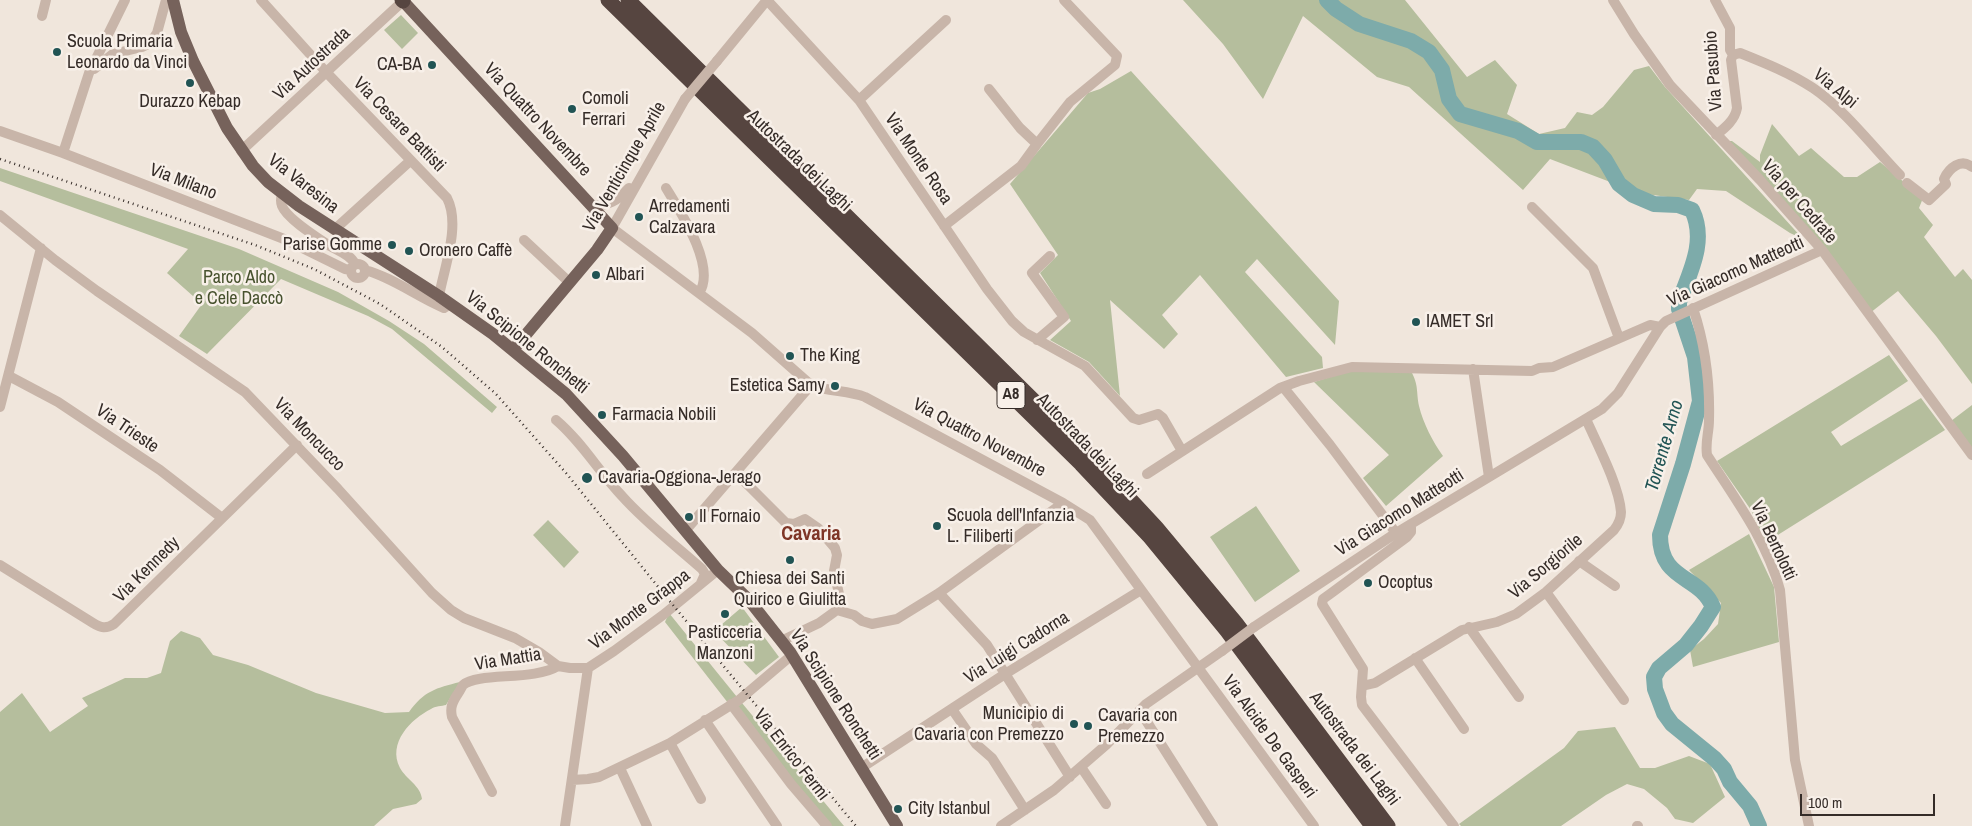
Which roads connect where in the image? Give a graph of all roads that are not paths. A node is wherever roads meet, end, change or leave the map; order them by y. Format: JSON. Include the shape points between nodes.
{"nodes":[{"id":1,"x":46,"y":0,"type":"edge"},
{"id":2,"x":125,"y":0,"type":"edge"},
{"id":3,"x":166,"y":0,"type":"edge"},
{"id":4,"x":173,"y":0,"type":"edge"},
{"id":5,"x":261,"y":0,"type":"edge"},
{"id":6,"x":403,"y":0,"type":"edge"},
{"id":7,"x":628,"y":0,"type":"edge"},
{"id":8,"x":767,"y":0,"type":"edge"},
{"id":9,"x":1064,"y":0,"type":"edge"},
{"id":10,"x":1613,"y":0,"type":"edge"},
{"id":11,"x":1715,"y":0,"type":"edge"},
{"id":12,"x":609,"y":1,"type":"edge"},
{"id":13,"x":42,"y":16,"type":"dead end"},
{"id":14,"x":946,"y":20,"type":"dead end"},
{"id":15,"x":1733,"y":55,"type":"junction"},
{"id":16,"x":89,"y":73,"type":"junction"},
{"id":17,"x":327,"y":73,"type":"junction"},
{"id":18,"x":990,"y":89,"type":"dead end"},
{"id":19,"x":859,"y":100,"type":"junction"},
{"id":20,"x":0,"y":131,"type":"edge"},
{"id":21,"x":1716,"y":135,"type":"junction"},
{"id":22,"x":1037,"y":144,"type":"junction"},
{"id":23,"x":241,"y":151,"type":"junction"},
{"id":24,"x":63,"y":153,"type":"junction"},
{"id":25,"x":410,"y":161,"type":"junction"},
{"id":26,"x":1972,"y":167,"type":"edge"},
{"id":27,"x":646,"y":168,"type":"junction"},
{"id":28,"x":666,"y":188,"type":"dead end"},
{"id":29,"x":282,"y":194,"type":"junction"},
{"id":30,"x":591,"y":205,"type":"junction"},
{"id":31,"x":1532,"y":206,"type":"dead end"},
{"id":32,"x":0,"y":215,"type":"edge"},
{"id":33,"x":944,"y":226,"type":"junction"},
{"id":34,"x":612,"y":228,"type":"junction"},
{"id":35,"x":334,"y":230,"type":"junction"},
{"id":36,"x":524,"y":240,"type":"dead end"},
{"id":37,"x":41,"y":248,"type":"junction"},
{"id":38,"x":1822,"y":250,"type":"junction"},
{"id":39,"x":1050,"y":256,"type":"dead end"},
{"id":40,"x":353,"y":267,"type":"junction"},
{"id":41,"x":569,"y":282,"type":"junction"},
{"id":42,"x":699,"y":293,"type":"junction"},
{"id":43,"x":438,"y":296,"type":"junction"},
{"id":44,"x":450,"y":304,"type":"junction"},
{"id":45,"x":1691,"y":309,"type":"junction"},
{"id":46,"x":1660,"y":327,"type":"junction"},
{"id":47,"x":1619,"y":338,"type":"junction"},
{"id":48,"x":1037,"y":340,"type":"junction"},
{"id":49,"x":513,"y":350,"type":"junction"},
{"id":50,"x":1473,"y":369,"type":"junction"},
{"id":51,"x":8,"y":376,"type":"junction"},
{"id":52,"x":811,"y":385,"type":"junction"},
{"id":53,"x":1284,"y":388,"type":"junction"},
{"id":54,"x":0,"y":407,"type":"edge"},
{"id":55,"x":1586,"y":419,"type":"junction"},
{"id":56,"x":556,"y":420,"type":"dead end"},
{"id":57,"x":296,"y":446,"type":"junction"},
{"id":58,"x":1182,"y":452,"type":"junction"},
{"id":59,"x":1972,"y":455,"type":"edge"},
{"id":60,"x":736,"y":473,"type":"junction"},
{"id":61,"x":1147,"y":474,"type":"dead end"},
{"id":62,"x":1489,"y":477,"type":"junction"},
{"id":63,"x":1063,"y":502,"type":"junction"},
{"id":64,"x":222,"y":518,"type":"junction"},
{"id":65,"x":1411,"y":524,"type":"junction"},
{"id":66,"x":686,"y":530,"type":"junction"},
{"id":67,"x":1396,"y":533,"type":"junction"},
{"id":68,"x":1579,"y":561,"type":"junction"},
{"id":69,"x":0,"y":565,"type":"edge"},
{"id":70,"x":718,"y":570,"type":"junction"},
{"id":71,"x":1615,"y":586,"type":"dead end"},
{"id":72,"x":697,"y":588,"type":"junction"},
{"id":73,"x":1141,"y":590,"type":"junction"},
{"id":74,"x":1546,"y":592,"type":"junction"},
{"id":75,"x":939,"y":593,"type":"junction"},
{"id":76,"x":837,"y":610,"type":"junction"},
{"id":77,"x":1469,"y":627,"type":"junction"},
{"id":78,"x":781,"y":641,"type":"junction"},
{"id":79,"x":792,"y":656,"type":"junction"},
{"id":80,"x":1415,"y":658,"type":"junction"},
{"id":81,"x":558,"y":666,"type":"junction"},
{"id":82,"x":588,"y":668,"type":"junction"},
{"id":83,"x":1198,"y":668,"type":"junction"},
{"id":84,"x":1005,"y":674,"type":"junction"},
{"id":85,"x":1362,"y":686,"type":"junction"},
{"id":86,"x":1519,"y":697,"type":"dead end"},
{"id":87,"x":1624,"y":700,"type":"dead end"},
{"id":88,"x":730,"y":704,"type":"junction"},
{"id":89,"x":952,"y":709,"type":"junction"},
{"id":90,"x":1140,"y":711,"type":"junction"},
{"id":91,"x":705,"y":720,"type":"junction"},
{"id":92,"x":1464,"y":729,"type":"dead end"},
{"id":93,"x":670,"y":742,"type":"junction"},
{"id":94,"x":1081,"y":767,"type":"junction"},
{"id":95,"x":620,"y":768,"type":"junction"},
{"id":96,"x":861,"y":768,"type":"junction"},
{"id":97,"x":1070,"y":777,"type":"junction"},
{"id":98,"x":572,"y":780,"type":"junction"},
{"id":99,"x":492,"y":792,"type":"dead end"},
{"id":100,"x":701,"y":799,"type":"dead end"},
{"id":101,"x":1106,"y":804,"type":"dead end"},
{"id":102,"x":1025,"y":810,"type":"junction"},
{"id":103,"x":565,"y":826,"type":"edge"},
{"id":104,"x":647,"y":826,"type":"edge"},
{"id":105,"x":777,"y":826,"type":"edge"},
{"id":106,"x":827,"y":826,"type":"edge"},
{"id":107,"x":897,"y":826,"type":"edge"},
{"id":108,"x":1001,"y":826,"type":"edge"},
{"id":109,"x":1213,"y":826,"type":"edge"},
{"id":110,"x":1314,"y":826,"type":"edge"},
{"id":111,"x":1372,"y":826,"type":"edge"},
{"id":112,"x":1388,"y":826,"type":"edge"},
{"id":113,"x":1454,"y":826,"type":"edge"},
{"id":114,"x":1809,"y":826,"type":"edge"}],
"edges":[{"from":1,"to":13,"type":"street"},
{"from":2,"to":16,"type":"street"},
{"from":3,"to":16,"type":"street","via":[[157,33],[150,43],[113,54]]},
{"from":4,"to":23,"type":"main road","name":"Via Varesina","via":[[187,50]]},
{"from":5,"to":17,"type":"street","name":"Via Cesare Battisti"},
{"from":6,"to":17,"type":"street","name":"Via Autostrada"},
{"from":6,"to":30,"type":"main road","name":"Via Quattro Novembre"},
{"from":7,"to":112,"type":"highway","name":"Autostrada dei Laghi","number":"A8","via":[[1091,457],[1156,527],[1236,623]]},
{"from":8,"to":19,"type":"street","name":"Via Monte Rosa"},
{"from":8,"to":27,"type":"street","name":"Via Venticinque Aprile","bridge":true,"via":[[686,99]]},
{"from":9,"to":22,"type":"street","via":[[1117,56],[1115,65],[1070,102]]},
{"from":10,"to":21,"type":"street","name":"Via per Cedrate","via":[[1670,85]]},
{"from":11,"to":15,"type":"street","name":"Via Pasubio","via":[[1730,28]]},
{"from":12,"to":111,"type":"highway","name":"Autostrada dei Laghi","number":"A8","via":[[1081,464],[1149,536],[1227,630]]},
{"from":14,"to":19,"type":"street"},
{"from":15,"to":21,"type":"street","name":"Via Pasubio","via":[[1736,114]]},
{"from":15,"to":26,"type":"street","name":"Via Alpi","via":[[1740,53],[1785,72],[1814,89],[1903,179],[1929,200],[1946,184],[1947,174],[1961,162]]},
{"from":16,"to":24,"type":"street"},
{"from":17,"to":23,"type":"street","name":"Via Autostrada"},
{"from":17,"to":25,"type":"street","name":"Via Cesare Battisti"},
{"from":18,"to":22,"type":"street","via":[[1020,128]]},
{"from":19,"to":33,"type":"street","name":"Via Monte Rosa"},
{"from":20,"to":24,"type":"street","name":"Via Milano"},
{"from":21,"to":38,"type":"street","name":"Via per Cedrate"},
{"from":22,"to":33,"type":"street","via":[[1021,166]]},
{"from":23,"to":29,"type":"main road","name":"Via Varesina"},
{"from":24,"to":40,"type":"street","name":"Via Milano","via":[[284,239],[345,269]]},
{"from":25,"to":35,"type":"street"},
{"from":25,"to":43,"type":"street","name":"Via Cesare Battisti","via":[[450,205],[452,230]]},
{"from":27,"to":30,"type":"street","via":[[615,202]]},
{"from":27,"to":34,"type":"street","name":"Via Venticinque Aprile"},
{"from":28,"to":42,"type":"street","via":[[701,255],[704,275]]},
{"from":29,"to":35,"type":"main road","name":"Via Varesina"},
{"from":29,"to":40,"type":"street","via":[[282,207],[329,245],[353,259]]},
{"from":30,"to":34,"type":"main road","name":"Via Quattro Novembre"},
{"from":31,"to":47,"type":"street","via":[[1593,268]]},
{"from":32,"to":37,"type":"street","name":"Via Moncucco"},
{"from":33,"to":48,"type":"street","name":"Via Monte Rosa","via":[[1003,310],[1024,332]]},
{"from":34,"to":41,"type":"main road","name":"Via Venticinque Aprile"},
{"from":34,"to":42,"type":"street","name":"Via Quattro Novembre"},
{"from":35,"to":43,"type":"main road","name":"Via Varesina"},
{"from":36,"to":41,"type":"street"},
{"from":37,"to":51,"type":"street"},
{"from":37,"to":57,"type":"street","name":"Via Moncucco","via":[[97,291],[237,386]]},
{"from":38,"to":45,"type":"street","name":"Via Giacomo Matteotti"},
{"from":38,"to":59,"type":"street","name":"Via per Cedrate"},
{"from":39,"to":48,"type":"street","via":[[1032,273],[1064,317]]},
{"from":40,"to":44,"type":"street","name":"Via Milano","via":[[357,278],[365,270],[390,278],[444,308]]},
{"from":41,"to":49,"type":"main road","name":"Via Venticinque Aprile"},
{"from":42,"to":52,"type":"street","name":"Via Quattro Novembre","via":[[756,336]]},
{"from":43,"to":44,"type":"main road","name":"Via Scipione Ronchetti"},
{"from":44,"to":49,"type":"main road","name":"Via Scipione Ronchetti"},
{"from":45,"to":46,"type":"street","name":"Via Giacomo Matteotti","via":[[1672,317]]},
{"from":45,"to":114,"type":"street","name":"Via Bertolotti","via":[[1707,375],[1707,455],[1750,523],[1780,590],[1795,760]]},
{"from":46,"to":47,"type":"street","via":[[1650,325]]},
{"from":46,"to":55,"type":"street","name":"Via Giacomo Matteotti","via":[[1618,392],[1606,406]]},
{"from":47,"to":50,"type":"street","via":[[1553,367],[1522,371]]},
{"from":48,"to":58,"type":"street","name":"Via Monte Rosa","via":[[1086,366],[1133,418],[1139,420],[1158,414]]},
{"from":49,"to":66,"type":"main road","name":"Via Scipione Ronchetti","via":[[566,394]]},
{"from":50,"to":53,"type":"street","via":[[1352,367]]},
{"from":50,"to":62,"type":"street"},
{"from":51,"to":54,"type":"street"},
{"from":51,"to":64,"type":"street","name":"Via Trieste","via":[[66,407],[160,470]]},
{"from":52,"to":60,"type":"street"},
{"from":52,"to":63,"type":"street","name":"Via Quattro Novembre","via":[[866,397]]},
{"from":53,"to":58,"type":"street"},
{"from":53,"to":67,"type":"street"},
{"from":55,"to":62,"type":"street","name":"Via Giacomo Matteotti"},
{"from":55,"to":68,"type":"street","name":"Via Sorgiorile","via":[[1612,479],[1621,512],[1614,530]]},
{"from":56,"to":72,"type":"street","via":[[622,497],[702,569],[704,579]]},
{"from":57,"to":64,"type":"street","name":"Via Kennedy"},
{"from":57,"to":81,"type":"street","name":"Via Moncucco","via":[[441,602],[464,618],[529,645]]},
{"from":58,"to":61,"type":"street"},
{"from":60,"to":66,"type":"street"},
{"from":60,"to":76,"type":"street","via":[[786,523],[809,521],[835,548],[834,572],[839,594]]},
{"from":62,"to":65,"type":"street","name":"Via Giacomo Matteotti"},
{"from":63,"to":73,"type":"street","name":"Via Quattro Novembre","via":[[1090,520]]},
{"from":63,"to":75,"type":"street"},
{"from":64,"to":69,"type":"street","name":"Via Kennedy","via":[[109,627],[93,623]]},
{"from":65,"to":67,"type":"street","name":"Via Giacomo Matteotti"},
{"from":65,"to":85,"type":"street","via":[[1407,537],[1323,599],[1322,604],[1363,669]]},
{"from":66,"to":70,"type":"main road","name":"Via Scipione Ronchetti"},
{"from":67,"to":83,"type":"street","name":"Via Giacomo Matteotti","bridge":true},
{"from":68,"to":71,"type":"street"},
{"from":68,"to":74,"type":"street","name":"Via Sorgiorile"},
{"from":70,"to":72,"type":"street","name":"Via Monte Grappa"},
{"from":70,"to":78,"type":"main road","name":"Via Scipione Ronchetti","via":[[749,600]]},
{"from":72,"to":82,"type":"street","name":"Via Monte Grappa"},
{"from":73,"to":83,"type":"street","name":"Via Quattro Novembre"},
{"from":73,"to":84,"type":"street","name":"Via Luigi Cadorna"},
{"from":74,"to":77,"type":"street","name":"Via Sorgiorile","via":[[1511,617]]},
{"from":74,"to":87,"type":"street"},
{"from":75,"to":76,"type":"street","via":[[897,619],[877,624]]},
{"from":75,"to":84,"type":"street","via":[[987,645]]},
{"from":76,"to":78,"type":"street","via":[[819,623]]},
{"from":77,"to":80,"type":"street","name":"Via Sorgiorile"},
{"from":77,"to":86,"type":"street"},
{"from":78,"to":79,"type":"main road","name":"Via Scipione Ronchetti"},
{"from":79,"to":88,"type":"street"},
{"from":79,"to":96,"type":"main road","name":"Via Scipione Ronchetti"},
{"from":80,"to":85,"type":"street","name":"Via Sorgiorile","via":[[1375,683]]},
{"from":80,"to":92,"type":"street"},
{"from":81,"to":82,"type":"street"},
{"from":81,"to":99,"type":"street","name":"Via Mattia","via":[[544,672],[463,685],[455,699],[450,709],[452,717]]},
{"from":82,"to":98,"type":"street","name":"Via Monte Grappa"},
{"from":83,"to":90,"type":"street","name":"Via Giacomo Matteotti"},
{"from":83,"to":110,"type":"street","name":"Via Alcide De Gasperi"},
{"from":84,"to":89,"type":"street","name":"Via Luigi Cadorna"},
{"from":84,"to":97,"type":"street"},
{"from":85,"to":113,"type":"street","via":[[1362,705]]},
{"from":88,"to":91,"type":"street"},
{"from":88,"to":106,"type":"street","name":"Via Enrico Fermi"},
{"from":89,"to":96,"type":"street","name":"Via Luigi Cadorna"},
{"from":89,"to":102,"type":"street","via":[[974,742],[992,758]]},
{"from":90,"to":94,"type":"street","name":"Via Giacomo Matteotti"},
{"from":90,"to":109,"type":"street"},
{"from":91,"to":93,"type":"street"},
{"from":91,"to":105,"type":"street"},
{"from":93,"to":95,"type":"street"},
{"from":93,"to":100,"type":"street"},
{"from":94,"to":97,"type":"street","name":"Via Giacomo Matteotti"},
{"from":94,"to":101,"type":"street"},
{"from":95,"to":98,"type":"street","via":[[588,779]]},
{"from":95,"to":104,"type":"street"},
{"from":96,"to":107,"type":"main road","name":"Via Scipione Ronchetti"},
{"from":97,"to":102,"type":"street","name":"Via Giacomo Matteotti"},
{"from":98,"to":103,"type":"street","name":"Via Monte Grappa"},
{"from":102,"to":108,"type":"street","name":"Via Giacomo Matteotti"}]}
